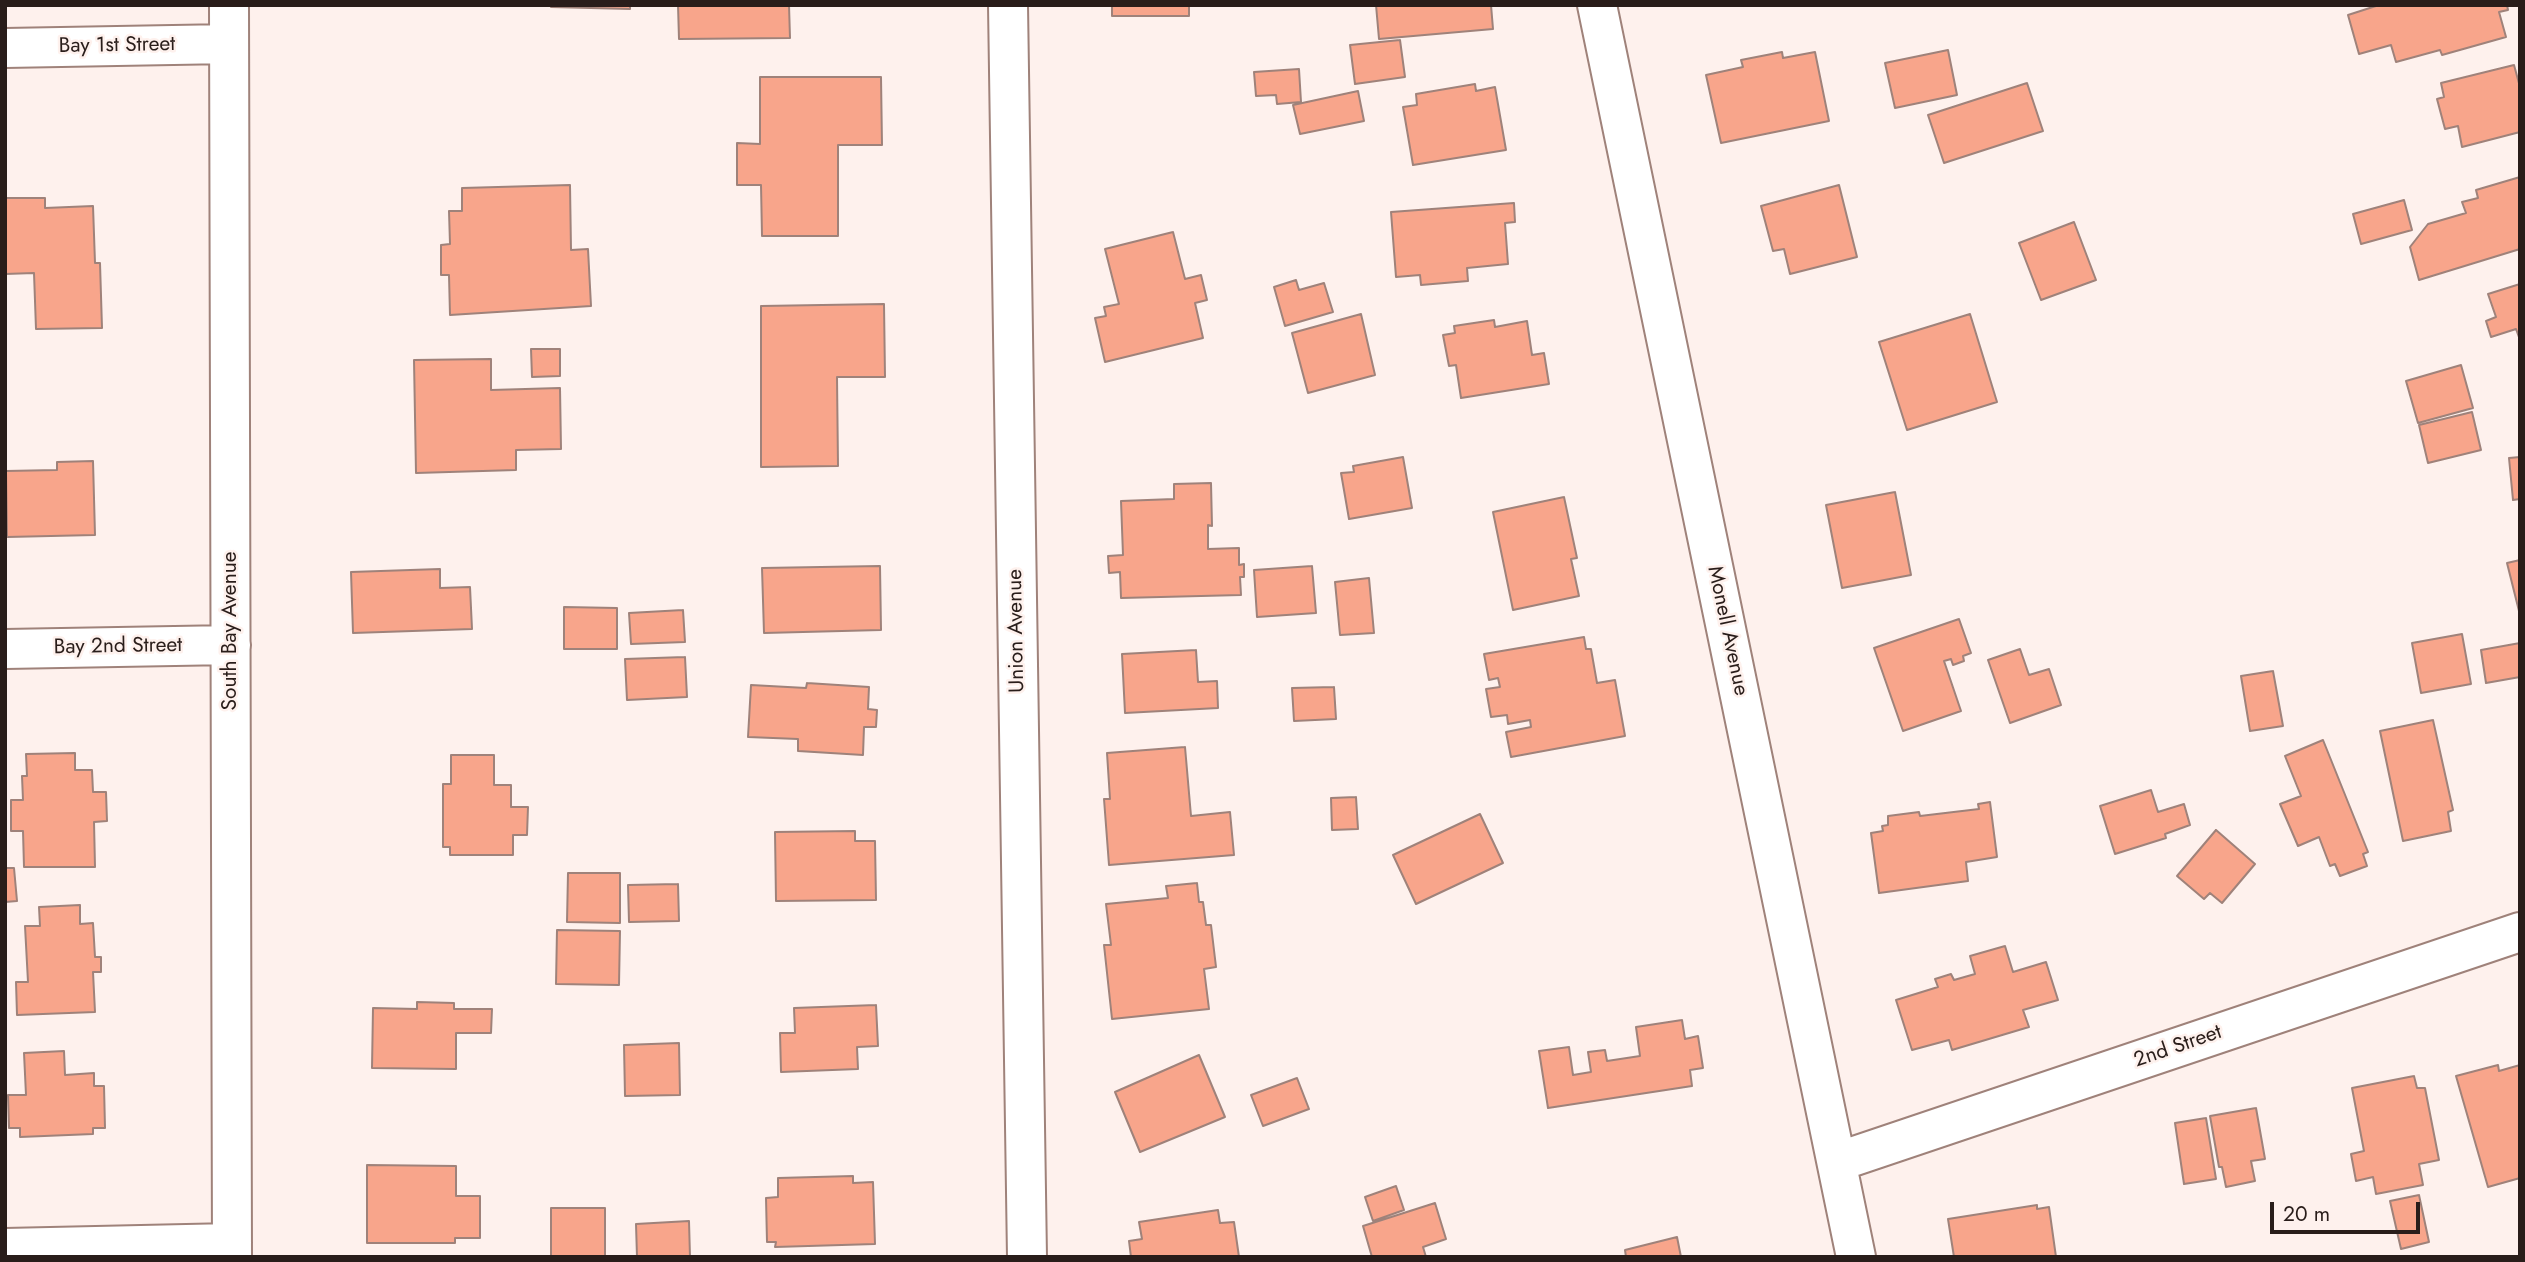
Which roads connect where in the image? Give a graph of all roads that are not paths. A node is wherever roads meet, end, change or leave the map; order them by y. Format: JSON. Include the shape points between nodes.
{"nodes":[{"id":1,"x":229,"y":5,"type":"edge"},
{"id":2,"x":1008,"y":5,"type":"edge"},
{"id":3,"x":1597,"y":5,"type":"edge"},
{"id":4,"x":229,"y":44,"type":"junction"},
{"id":5,"x":5,"y":48,"type":"edge"},
{"id":6,"x":231,"y":645,"type":"junction"},
{"id":7,"x":5,"y":649,"type":"edge"},
{"id":8,"x":2520,"y":932,"type":"edge"},
{"id":9,"x":1837,"y":1162,"type":"junction"},
{"id":10,"x":5,"y":1248,"type":"edge"},
{"id":11,"x":232,"y":1250,"type":"edge"},
{"id":12,"x":1027,"y":1257,"type":"edge"},
{"id":13,"x":1856,"y":1257,"type":"edge"}],
"edges":[{"from":1,"to":4,"type":"street","name":"South Bay Avenue"},
{"from":2,"to":12,"type":"street","name":"Union Avenue"},
{"from":3,"to":9,"type":"street","name":"Monell Avenue"},
{"from":4,"to":5,"type":"street","name":"Bay 1st Street"},
{"from":4,"to":6,"type":"street","name":"South Bay Avenue"},
{"from":6,"to":7,"type":"street","name":"Bay 2nd Street"},
{"from":6,"to":11,"type":"street","name":"South Bay Avenue"},
{"from":8,"to":9,"type":"street","name":"2nd Street"},
{"from":9,"to":13,"type":"street","name":"Monell Avenue"},
{"from":10,"to":11,"type":"street"}]}
